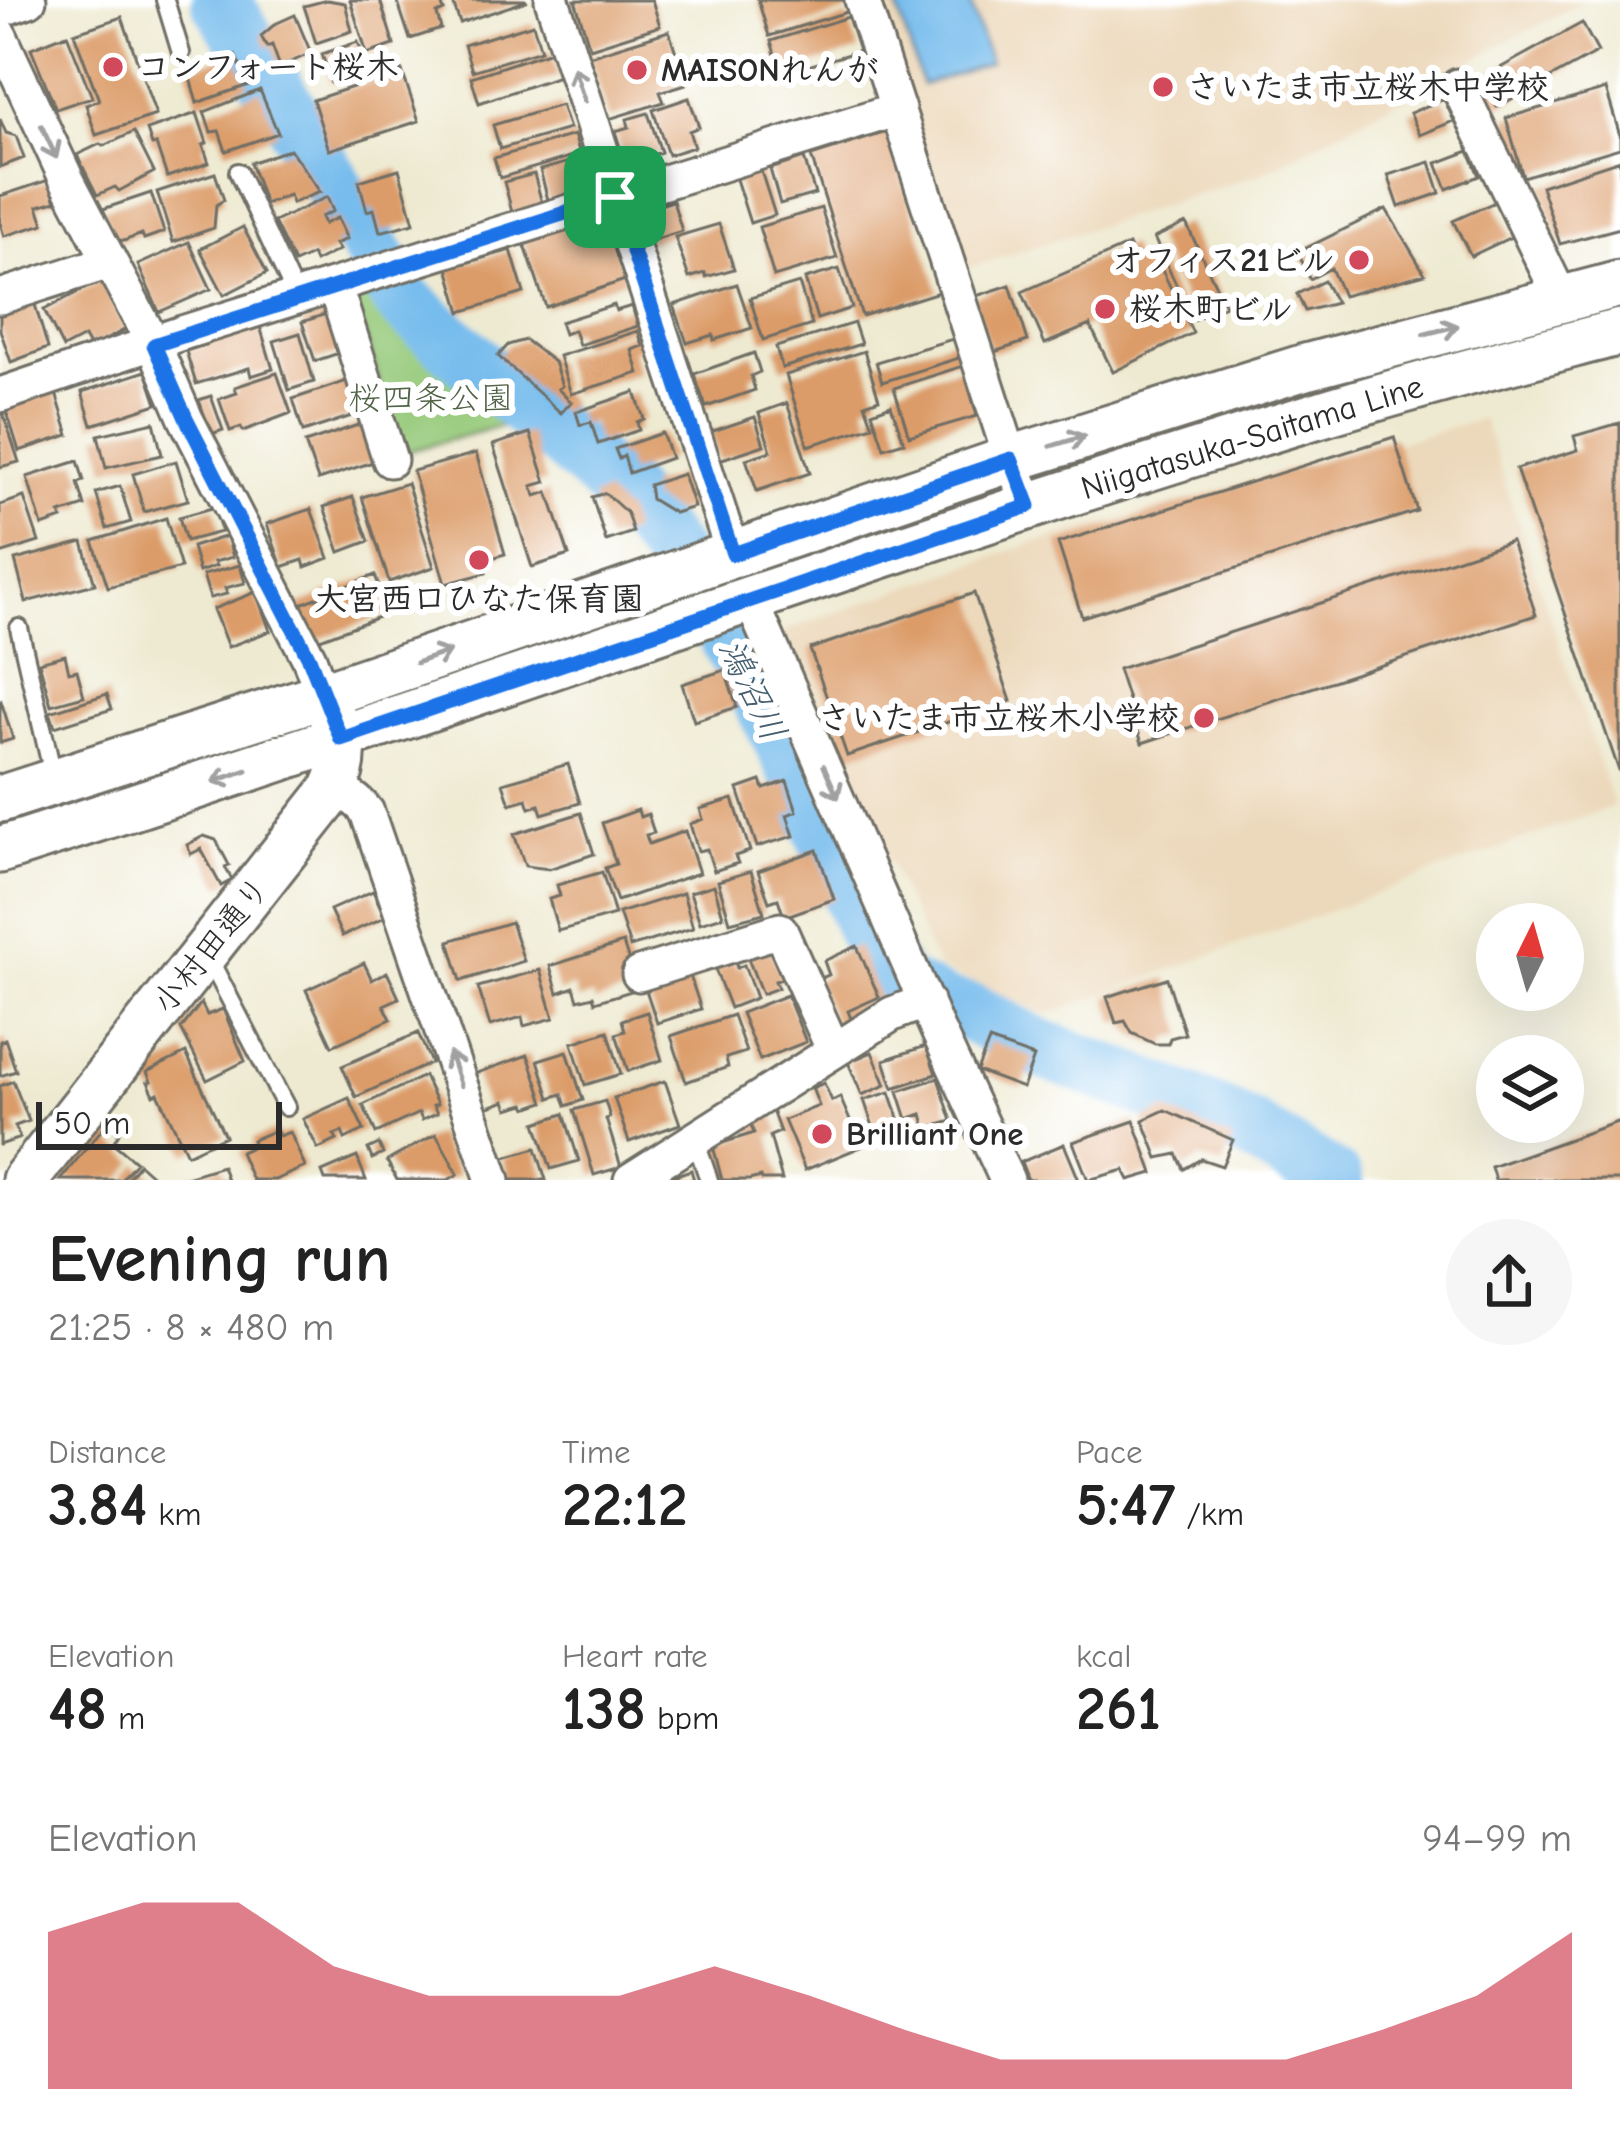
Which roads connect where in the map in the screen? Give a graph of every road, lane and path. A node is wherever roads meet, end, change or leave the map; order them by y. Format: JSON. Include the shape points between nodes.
{"nodes":[{"id":1,"x":29,"y":0,"type":"edge"},
{"id":2,"x":164,"y":0,"type":"edge"},
{"id":3,"x":552,"y":0,"type":"edge"},
{"id":4,"x":862,"y":0,"type":"edge"},
{"id":5,"x":0,"y":10,"type":"edge"},
{"id":6,"x":0,"y":36,"type":"edge"},
{"id":7,"x":182,"y":52,"type":"dead end"},
{"id":8,"x":1458,"y":86,"type":"dead end"},
{"id":9,"x":898,"y":109,"type":"junction"},
{"id":10,"x":238,"y":172,"type":"dead end"},
{"id":11,"x":615,"y":197,"type":"junction"},
{"id":12,"x":109,"y":262,"type":"junction"},
{"id":13,"x":344,"y":284,"type":"junction"},
{"id":14,"x":1620,"y":284,"type":"edge"},
{"id":15,"x":0,"y":298,"type":"edge"},
{"id":16,"x":297,"y":299,"type":"junction"},
{"id":17,"x":1562,"y":300,"type":"junction"},
{"id":18,"x":1620,"y":332,"type":"edge"},
{"id":19,"x":154,"y":345,"type":"junction"},
{"id":20,"x":0,"y":395,"type":"edge"},
{"id":21,"x":1011,"y":459,"type":"junction"},
{"id":22,"x":390,"y":460,"type":"dead end"},
{"id":23,"x":1029,"y":506,"type":"junction"},
{"id":24,"x":726,"y":557,"type":"junction"},
{"id":25,"x":743,"y":601,"type":"junction"},
{"id":26,"x":19,"y":628,"type":"dead end"},
{"id":27,"x":323,"y":695,"type":"junction"},
{"id":28,"x":341,"y":739,"type":"junction"},
{"id":29,"x":55,"y":781,"type":"junction"},
{"id":30,"x":333,"y":790,"type":"junction"},
{"id":31,"x":0,"y":799,"type":"edge"},
{"id":32,"x":0,"y":850,"type":"edge"},
{"id":33,"x":205,"y":951,"type":"junction"},
{"id":34,"x":639,"y":974,"type":"dead end"},
{"id":35,"x":926,"y":1001,"type":"junction"},
{"id":36,"x":834,"y":1051,"type":"junction"},
{"id":37,"x":286,"y":1107,"type":"dead end"},
{"id":38,"x":695,"y":1139,"type":"junction"},
{"id":39,"x":26,"y":1180,"type":"edge"},
{"id":40,"x":494,"y":1180,"type":"edge"},
{"id":41,"x":631,"y":1180,"type":"edge"},
{"id":42,"x":709,"y":1180,"type":"edge"},
{"id":43,"x":1006,"y":1180,"type":"edge"}],
"edges":[{"from":1,"to":5,"type":"street"},
{"from":2,"to":7,"type":"lane"},
{"from":11,"to":3,"type":"street","one_way":true},
{"from":4,"to":9,"type":"street"},
{"from":6,"to":12,"type":"street","one_way":true},
{"from":8,"to":17,"type":"street"},
{"from":9,"to":11,"type":"street"},
{"from":9,"to":21,"type":"street"},
{"from":10,"to":16,"type":"lane"},
{"from":11,"to":13,"type":"street"},
{"from":11,"to":24,"type":"street"},
{"from":12,"to":15,"type":"street"},
{"from":12,"to":19,"type":"street"},
{"from":13,"to":16,"type":"street"},
{"from":13,"to":22,"type":"street"},
{"from":14,"to":17,"type":"main road","name":"Niigatasuka-Saitama Line"},
{"from":16,"to":19,"type":"street"},
{"from":21,"to":17,"type":"main road","name":"Niigatasuka-Saitama Line","one_way":true,"via":[[1302,368]]},
{"from":18,"to":23,"type":"main road","name":"Niigatasuka-Saitama Line"},
{"from":19,"to":20,"type":"street"},
{"from":19,"to":27,"type":"street"},
{"from":21,"to":23,"type":"street"},
{"from":21,"to":24,"type":"main road","name":"Niigatasuka-Saitama Line"},
{"from":23,"to":25,"type":"main road","name":"Niigatasuka-Saitama Line"},
{"from":27,"to":24,"type":"main road","name":"Niigatasuka-Saitama Line","one_way":true},
{"from":25,"to":28,"type":"main road","name":"Niigatasuka-Saitama Line"},
{"from":25,"to":35,"type":"street","one_way":true},
{"from":26,"to":29,"type":"lane"},
{"from":27,"to":28,"type":"main road"},
{"from":27,"to":29,"type":"main road","name":"Niigatasuka-Saitama Line"},
{"from":28,"to":30,"type":"main road","name":"小村田通り","via":[[342,772]]},
{"from":28,"to":32,"type":"main road","name":"Niigatasuka-Saitama Line","one_way":true},
{"from":29,"to":31,"type":"main road","name":"Niigatasuka-Saitama Line"},
{"from":30,"to":33,"type":"main road","name":"小村田通り"},
{"from":40,"to":30,"type":"street","one_way":true,"via":[[367,812]]},
{"from":33,"to":37,"type":"lane"},
{"from":33,"to":39,"type":"main road","name":"小村田通り"},
{"from":34,"to":36,"type":"street","via":[[780,930]]},
{"from":35,"to":36,"type":"street"},
{"from":35,"to":43,"type":"street"},
{"from":36,"to":38,"type":"street"},
{"from":38,"to":41,"type":"street"},
{"from":38,"to":42,"type":"lane"}]}
